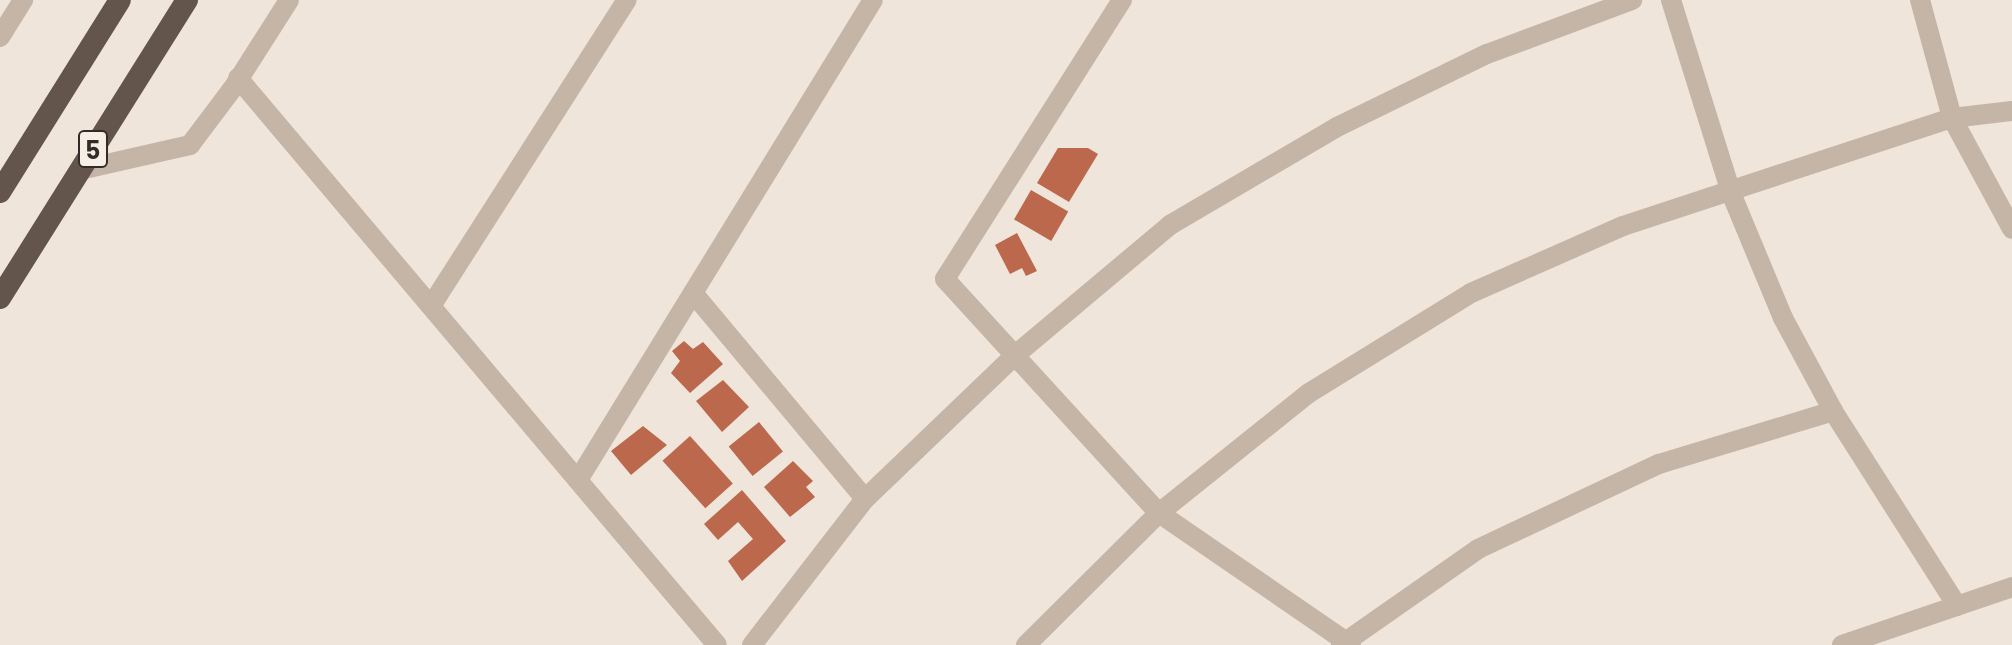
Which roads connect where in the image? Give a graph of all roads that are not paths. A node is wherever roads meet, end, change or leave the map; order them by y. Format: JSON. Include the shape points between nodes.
{"nodes":[{"id":1,"x":23,"y":0,"type":"edge"},
{"id":2,"x":120,"y":0,"type":"edge"},
{"id":3,"x":187,"y":0,"type":"edge"},
{"id":4,"x":289,"y":0,"type":"edge"},
{"id":5,"x":627,"y":0,"type":"edge"},
{"id":6,"x":873,"y":0,"type":"edge"},
{"id":7,"x":1122,"y":0,"type":"edge"},
{"id":8,"x":1632,"y":0,"type":"edge"},
{"id":9,"x":1671,"y":0,"type":"edge"},
{"id":10,"x":1920,"y":0,"type":"edge"},
{"id":11,"x":0,"y":37,"type":"edge"},
{"id":12,"x":238,"y":78,"type":"junction"},
{"id":13,"x":2012,"y":111,"type":"edge"},
{"id":14,"x":1952,"y":118,"type":"junction"},
{"id":15,"x":80,"y":170,"type":"junction"},
{"id":16,"x":0,"y":192,"type":"edge"},
{"id":17,"x":1731,"y":193,"type":"junction"},
{"id":18,"x":2012,"y":229,"type":"edge"},
{"id":19,"x":693,"y":293,"type":"junction"},
{"id":20,"x":0,"y":298,"type":"edge"},
{"id":21,"x":431,"y":306,"type":"junction"},
{"id":22,"x":1014,"y":356,"type":"junction"},
{"id":23,"x":1833,"y":411,"type":"junction"},
{"id":24,"x":578,"y":480,"type":"junction"},
{"id":25,"x":865,"y":499,"type":"junction"},
{"id":26,"x":1159,"y":513,"type":"junction"},
{"id":27,"x":2012,"y":587,"type":"edge"},
{"id":28,"x":1957,"y":606,"type":"junction"},
{"id":29,"x":1345,"y":644,"type":"edge"},
{"id":30,"x":717,"y":645,"type":"edge"},
{"id":31,"x":752,"y":645,"type":"edge"},
{"id":32,"x":1026,"y":645,"type":"edge"},
{"id":33,"x":1842,"y":645,"type":"edge"}],
"edges":[{"from":1,"to":11,"type":"street"},
{"from":2,"to":16,"type":"highway","number":"5"},
{"from":3,"to":15,"type":"highway","number":"5"},
{"from":4,"to":12,"type":"street"},
{"from":5,"to":21,"type":"street"},
{"from":6,"to":19,"type":"street"},
{"from":7,"to":22,"type":"street","via":[[945,279]]},
{"from":8,"to":22,"type":"street","via":[[1487,54],[1337,127],[1170,225]]},
{"from":9,"to":17,"type":"street"},
{"from":10,"to":14,"type":"street"},
{"from":12,"to":15,"type":"street","via":[[190,145]]},
{"from":12,"to":21,"type":"street"},
{"from":13,"to":14,"type":"street"},
{"from":14,"to":17,"type":"street"},
{"from":14,"to":18,"type":"street"},
{"from":15,"to":20,"type":"highway","number":"5"},
{"from":17,"to":23,"type":"street","via":[[1783,318]]},
{"from":17,"to":26,"type":"street","via":[[1623,226],[1471,293],[1309,393]]},
{"from":19,"to":24,"type":"street"},
{"from":19,"to":25,"type":"street"},
{"from":21,"to":24,"type":"street"},
{"from":22,"to":25,"type":"street"},
{"from":22,"to":26,"type":"street"},
{"from":23,"to":28,"type":"street"},
{"from":23,"to":29,"type":"street","via":[[1659,464],[1478,549]]},
{"from":24,"to":30,"type":"street"},
{"from":25,"to":31,"type":"street"},
{"from":26,"to":29,"type":"street"},
{"from":26,"to":32,"type":"street"},
{"from":27,"to":28,"type":"street"},
{"from":28,"to":33,"type":"street"}]}
